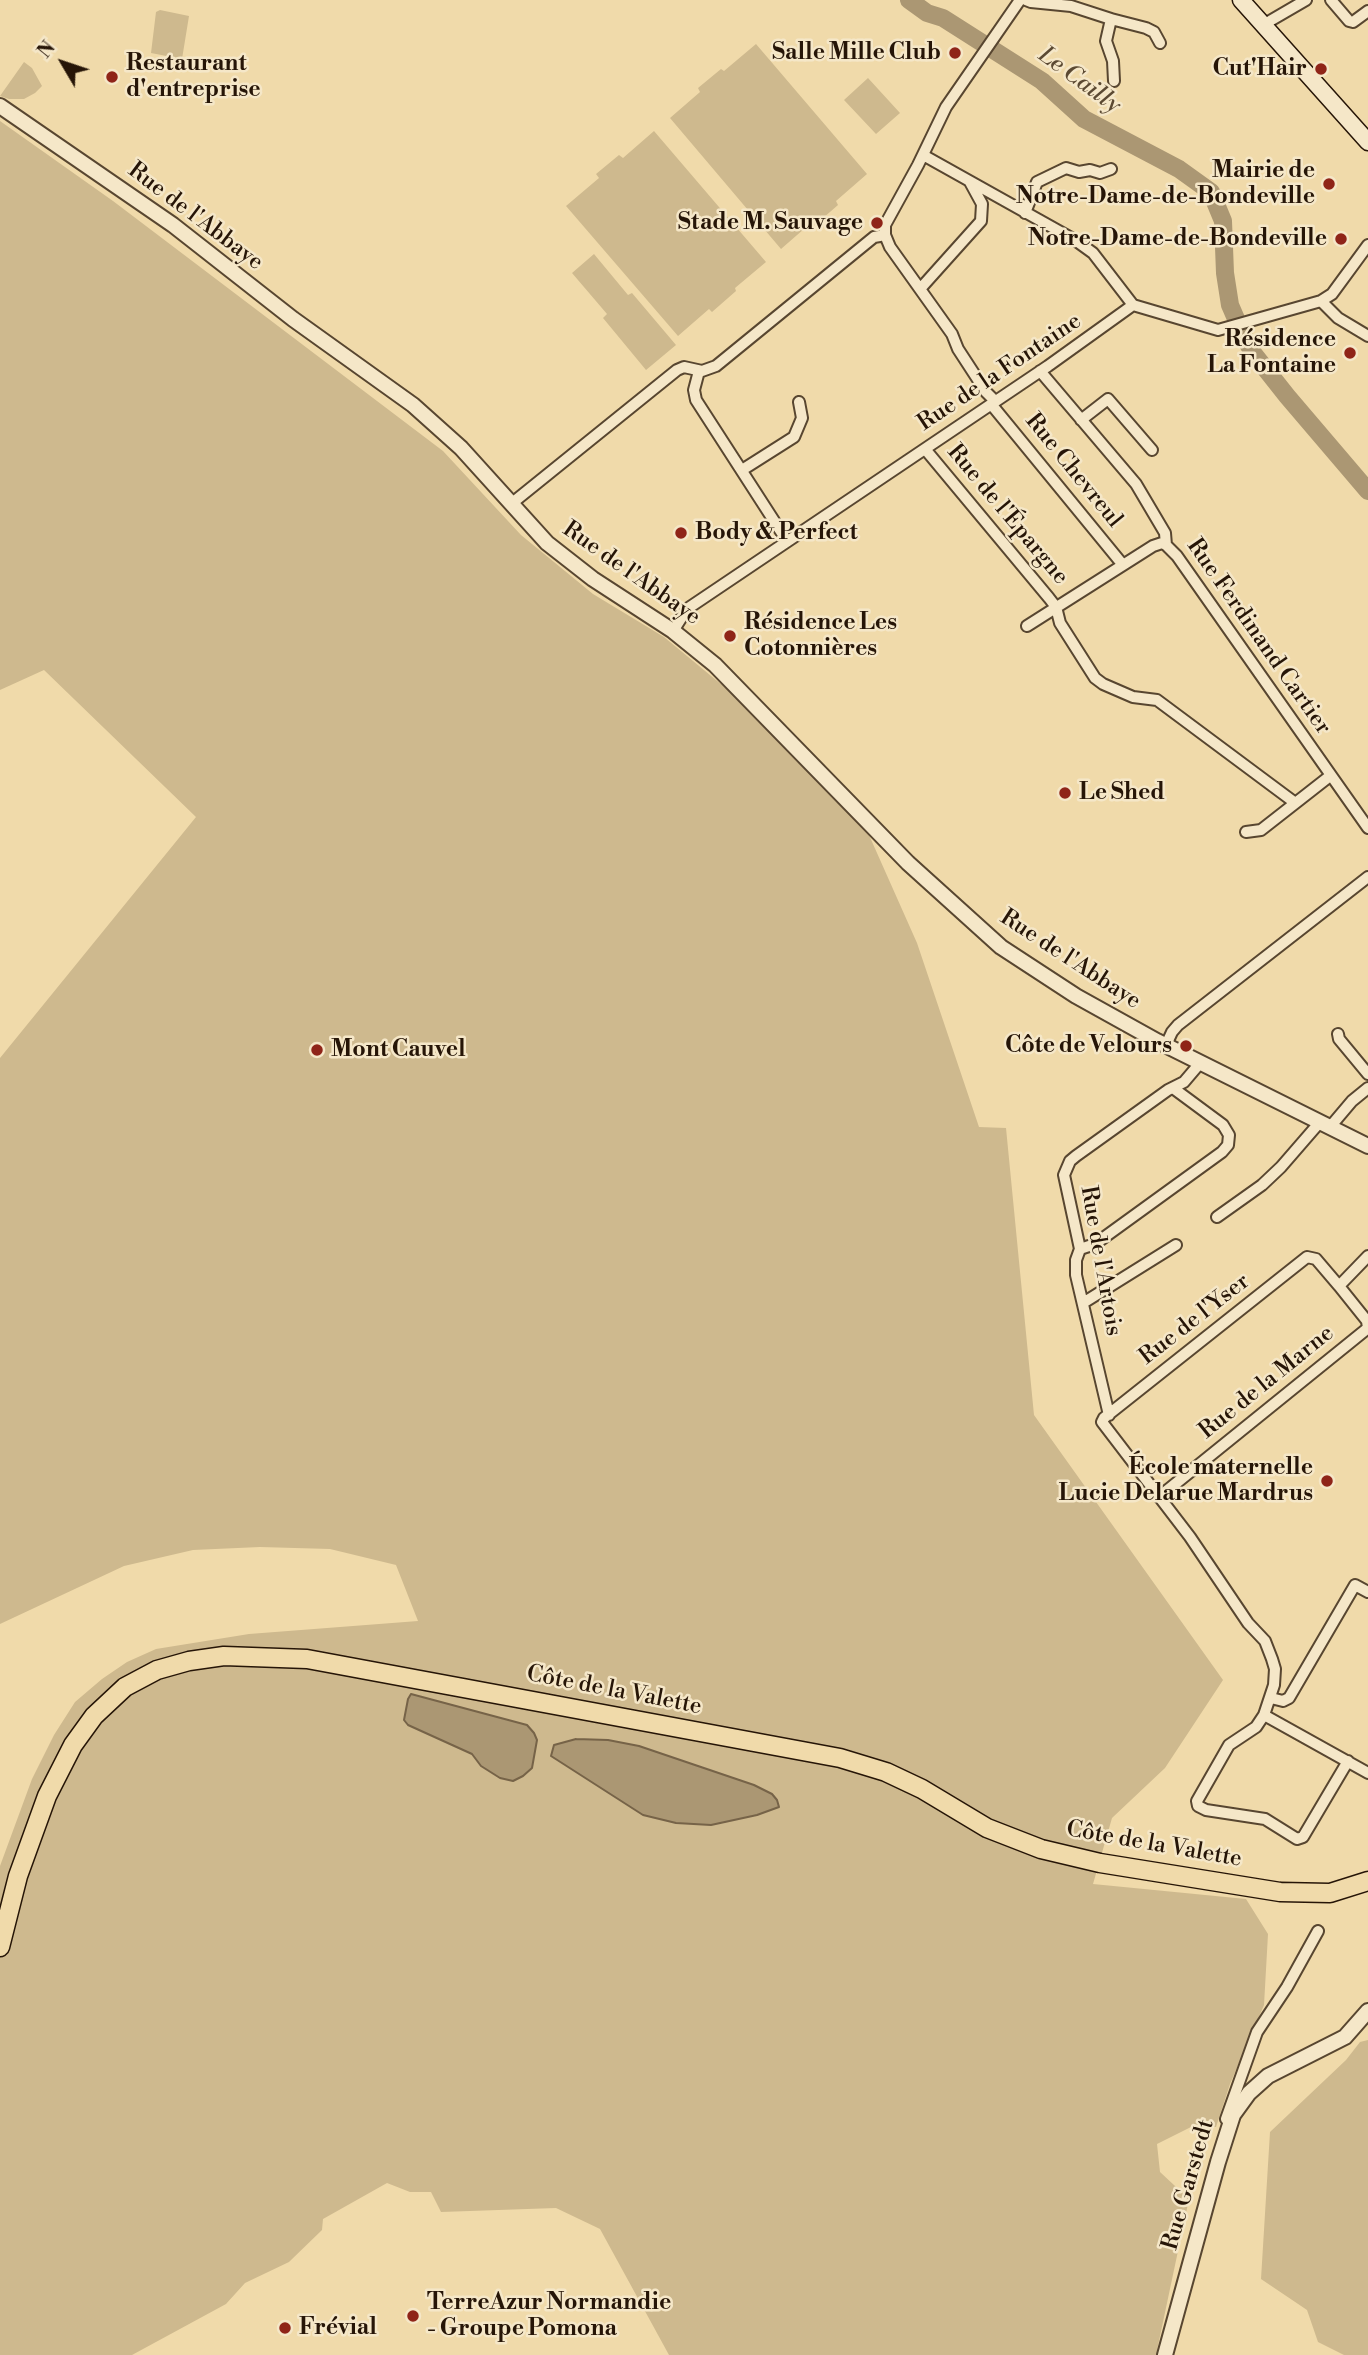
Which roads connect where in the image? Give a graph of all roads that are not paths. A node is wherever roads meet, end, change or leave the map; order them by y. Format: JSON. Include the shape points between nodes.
{"nodes":[{"id":1,"x":1026,"y":0,"type":"edge"},
{"id":2,"x":1241,"y":0,"type":"edge"},
{"id":3,"x":1306,"y":0,"type":"edge"},
{"id":4,"x":1331,"y":0,"type":"edge"},
{"id":5,"x":1015,"y":2,"type":"edge"},
{"id":6,"x":1368,"y":11,"type":"edge"},
{"id":7,"x":1111,"y":19,"type":"junction"},
{"id":8,"x":1263,"y":24,"type":"junction"},
{"id":9,"x":1160,"y":43,"type":"dead end"},
{"id":10,"x":1114,"y":81,"type":"dead end"},
{"id":11,"x":0,"y":106,"type":"edge"},
{"id":12,"x":1368,"y":142,"type":"edge"},
{"id":13,"x":923,"y":155,"type":"junction"},
{"id":14,"x":1111,"y":169,"type":"dead end"},
{"id":15,"x":969,"y":180,"type":"junction"},
{"id":16,"x":1025,"y":213,"type":"junction"},
{"id":17,"x":885,"y":235,"type":"junction"},
{"id":18,"x":1368,"y":245,"type":"edge"},
{"id":19,"x":920,"y":289,"type":"junction"},
{"id":20,"x":1321,"y":301,"type":"junction"},
{"id":21,"x":1133,"y":305,"type":"junction"},
{"id":22,"x":1368,"y":336,"type":"edge"},
{"id":23,"x":699,"y":371,"type":"junction"},
{"id":24,"x":1040,"y":371,"type":"junction"},
{"id":25,"x":799,"y":402,"type":"dead end"},
{"id":26,"x":993,"y":402,"type":"junction"},
{"id":27,"x":1081,"y":420,"type":"junction"},
{"id":28,"x":925,"y":449,"type":"junction"},
{"id":29,"x":1152,"y":450,"type":"dead end"},
{"id":30,"x":742,"y":470,"type":"junction"},
{"id":31,"x":510,"y":504,"type":"junction"},
{"id":32,"x":788,"y":541,"type":"junction"},
{"id":33,"x":1166,"y":545,"type":"junction"},
{"id":34,"x":1123,"y":565,"type":"junction"},
{"id":35,"x":1056,"y":607,"type":"junction"},
{"id":36,"x":1027,"y":626,"type":"dead end"},
{"id":37,"x":673,"y":631,"type":"junction"},
{"id":38,"x":1330,"y":776,"type":"junction"},
{"id":39,"x":1294,"y":802,"type":"junction"},
{"id":40,"x":1368,"y":828,"type":"edge"},
{"id":41,"x":1246,"y":832,"type":"dead end"},
{"id":42,"x":1368,"y":877,"type":"edge"},
{"id":43,"x":1338,"y":1034,"type":"dead end"},
{"id":44,"x":1162,"y":1043,"type":"junction"},
{"id":45,"x":1201,"y":1062,"type":"junction"},
{"id":46,"x":1368,"y":1074,"type":"edge"},
{"id":47,"x":1173,"y":1088,"type":"junction"},
{"id":48,"x":1368,"y":1088,"type":"edge"},
{"id":49,"x":1325,"y":1125,"type":"junction"},
{"id":50,"x":1368,"y":1146,"type":"edge"},
{"id":51,"x":1217,"y":1217,"type":"dead end"},
{"id":52,"x":1176,"y":1245,"type":"dead end"},
{"id":53,"x":1080,"y":1249,"type":"junction"},
{"id":54,"x":1368,"y":1256,"type":"edge"},
{"id":55,"x":1339,"y":1286,"type":"junction"},
{"id":56,"x":1083,"y":1303,"type":"junction"},
{"id":57,"x":1368,"y":1328,"type":"edge"},
{"id":58,"x":1109,"y":1415,"type":"junction"},
{"id":59,"x":1160,"y":1497,"type":"junction"},
{"id":60,"x":1368,"y":1592,"type":"edge"},
{"id":61,"x":1271,"y":1698,"type":"junction"},
{"id":62,"x":1264,"y":1716,"type":"junction"},
{"id":63,"x":1348,"y":1762,"type":"junction"},
{"id":64,"x":1368,"y":1773,"type":"edge"},
{"id":65,"x":1368,"y":1881,"type":"edge"},
{"id":66,"x":1318,"y":1931,"type":"dead end"},
{"id":67,"x":0,"y":1947,"type":"edge"},
{"id":68,"x":1368,"y":2011,"type":"edge"},
{"id":69,"x":1228,"y":2128,"type":"junction"},
{"id":70,"x":1165,"y":2355,"type":"edge"}],
"edges":[{"from":1,"to":7,"type":"street","via":[[1071,6]]},
{"from":2,"to":8,"type":"main road"},
{"from":3,"to":8,"type":"street"},
{"from":4,"to":6,"type":"street","via":[[1349,21]]},
{"from":5,"to":13,"type":"street","via":[[946,107]]},
{"from":7,"to":9,"type":"street","via":[[1146,28]]},
{"from":7,"to":10,"type":"street","via":[[1106,41]]},
{"from":8,"to":12,"type":"main road"},
{"from":11,"to":31,"type":"street","name":"Rue de l'Abbaye","via":[[173,225],[293,320],[413,405],[461,448]]},
{"from":13,"to":15,"type":"street"},
{"from":13,"to":17,"type":"street","via":[[885,225]]},
{"from":14,"to":16,"type":"street","via":[[1100,173],[1066,168],[1037,182]]},
{"from":15,"to":16,"type":"street"},
{"from":15,"to":19,"type":"street","via":[[982,204],[981,220]]},
{"from":16,"to":21,"type":"street","via":[[1093,253]]},
{"from":17,"to":19,"type":"street","name":"Rue Chevreul"},
{"from":17,"to":23,"type":"street","via":[[874,237],[727,359]]},
{"from":18,"to":20,"type":"street","via":[[1332,294]]},
{"from":19,"to":26,"type":"street","name":"Rue Chevreul"},
{"from":20,"to":21,"type":"street","via":[[1218,330]]},
{"from":20,"to":22,"type":"street"},
{"from":21,"to":24,"type":"street","name":"Rue de la Fontaine"},
{"from":23,"to":30,"type":"street","via":[[694,395]]},
{"from":23,"to":31,"type":"street","via":[[677,370]]},
{"from":24,"to":26,"type":"street","name":"Rue de la Fontaine"},
{"from":24,"to":27,"type":"street","name":"Rue Ferdinand Cartier"},
{"from":25,"to":30,"type":"street","via":[[802,418],[794,437]]},
{"from":26,"to":28,"type":"street","name":"Rue de la Fontaine"},
{"from":26,"to":34,"type":"street","name":"Rue Chevreul"},
{"from":27,"to":29,"type":"street","via":[[1108,399]]},
{"from":27,"to":33,"type":"street","name":"Rue Ferdinand Cartier","via":[[1136,484],[1165,533]]},
{"from":28,"to":32,"type":"street","name":"Rue de la Fontaine"},
{"from":28,"to":35,"type":"street","name":"Rue de l'Épargne"},
{"from":30,"to":32,"type":"street"},
{"from":31,"to":37,"type":"street","name":"Rue de l'Abbaye","via":[[570,562]]},
{"from":32,"to":37,"type":"street","name":"Rue de la Fontaine","via":[[688,609]]},
{"from":33,"to":34,"type":"street","via":[[1153,547]]},
{"from":33,"to":38,"type":"street","name":"Rue Ferdinand Cartier"},
{"from":34,"to":35,"type":"street"},
{"from":35,"to":36,"type":"street"},
{"from":35,"to":39,"type":"street","name":"Rue de l'Épargne","via":[[1060,623],[1103,684],[1133,697],[1157,700]]},
{"from":37,"to":44,"type":"street","name":"Rue de l'Abbaye","via":[[733,681],[908,863],[985,934],[1076,996]]},
{"from":38,"to":39,"type":"street"},
{"from":38,"to":40,"type":"street","name":"Rue Ferdinand Cartier"},
{"from":39,"to":41,"type":"street","via":[[1261,830]]},
{"from":42,"to":44,"type":"street","via":[[1178,1025]]},
{"from":43,"to":46,"type":"street"},
{"from":44,"to":45,"type":"street","name":"Rue de l'Abbaye"},
{"from":45,"to":47,"type":"street"},
{"from":45,"to":49,"type":"street","name":"Rue de l'Abbaye"},
{"from":47,"to":53,"type":"street","name":"Rue de l'Artois","via":[[1076,1156],[1066,1168],[1064,1181]]},
{"from":47,"to":53,"type":"street","via":[[1223,1125],[1228,1145],[1095,1244]]},
{"from":48,"to":49,"type":"street"},
{"from":49,"to":50,"type":"street","name":"Rue de l'Abbaye"},
{"from":49,"to":51,"type":"street","via":[[1262,1185]]},
{"from":52,"to":56,"type":"street"},
{"from":53,"to":56,"type":"street","name":"Rue de l'Artois","via":[[1075,1267]]},
{"from":54,"to":55,"type":"street"},
{"from":55,"to":57,"type":"street"},
{"from":55,"to":58,"type":"street","name":"Rue de l'Yser","via":[[1316,1259],[1307,1257]]},
{"from":56,"to":58,"type":"street","name":"Rue de l'Artois"},
{"from":57,"to":59,"type":"street","name":"Rue de la Marne"},
{"from":58,"to":59,"type":"street","name":"Rue de l'Artois","via":[[1102,1425]]},
{"from":59,"to":61,"type":"street","name":"Rue de l'Artois","via":[[1265,1641],[1275,1669]]},
{"from":60,"to":61,"type":"street","via":[[1355,1585],[1289,1698]]},
{"from":61,"to":62,"type":"street","name":"Rue de l'Artois"},
{"from":62,"to":63,"type":"street"},
{"from":62,"to":63,"type":"street","via":[[1229,1745],[1198,1806],[1265,1819],[1297,1839],[1303,1837]]},
{"from":63,"to":64,"type":"street"},
{"from":65,"to":67,"type":"main road","name":"Côte de la Valette","via":[[1330,1892],[1280,1892],[1100,1863],[1041,1849],[987,1828],[896,1777],[840,1758],[307,1658],[224,1656],[157,1670],[125,1687],[94,1716],[47,1796],[18,1877]]},
{"from":66,"to":69,"type":"street","via":[[1257,2032],[1226,2118]]},
{"from":68,"to":69,"type":"street","name":"Rue Garstedt","via":[[1345,2037],[1258,2084],[1240,2104]]},
{"from":69,"to":70,"type":"street","name":"Rue Garstedt"}]}
